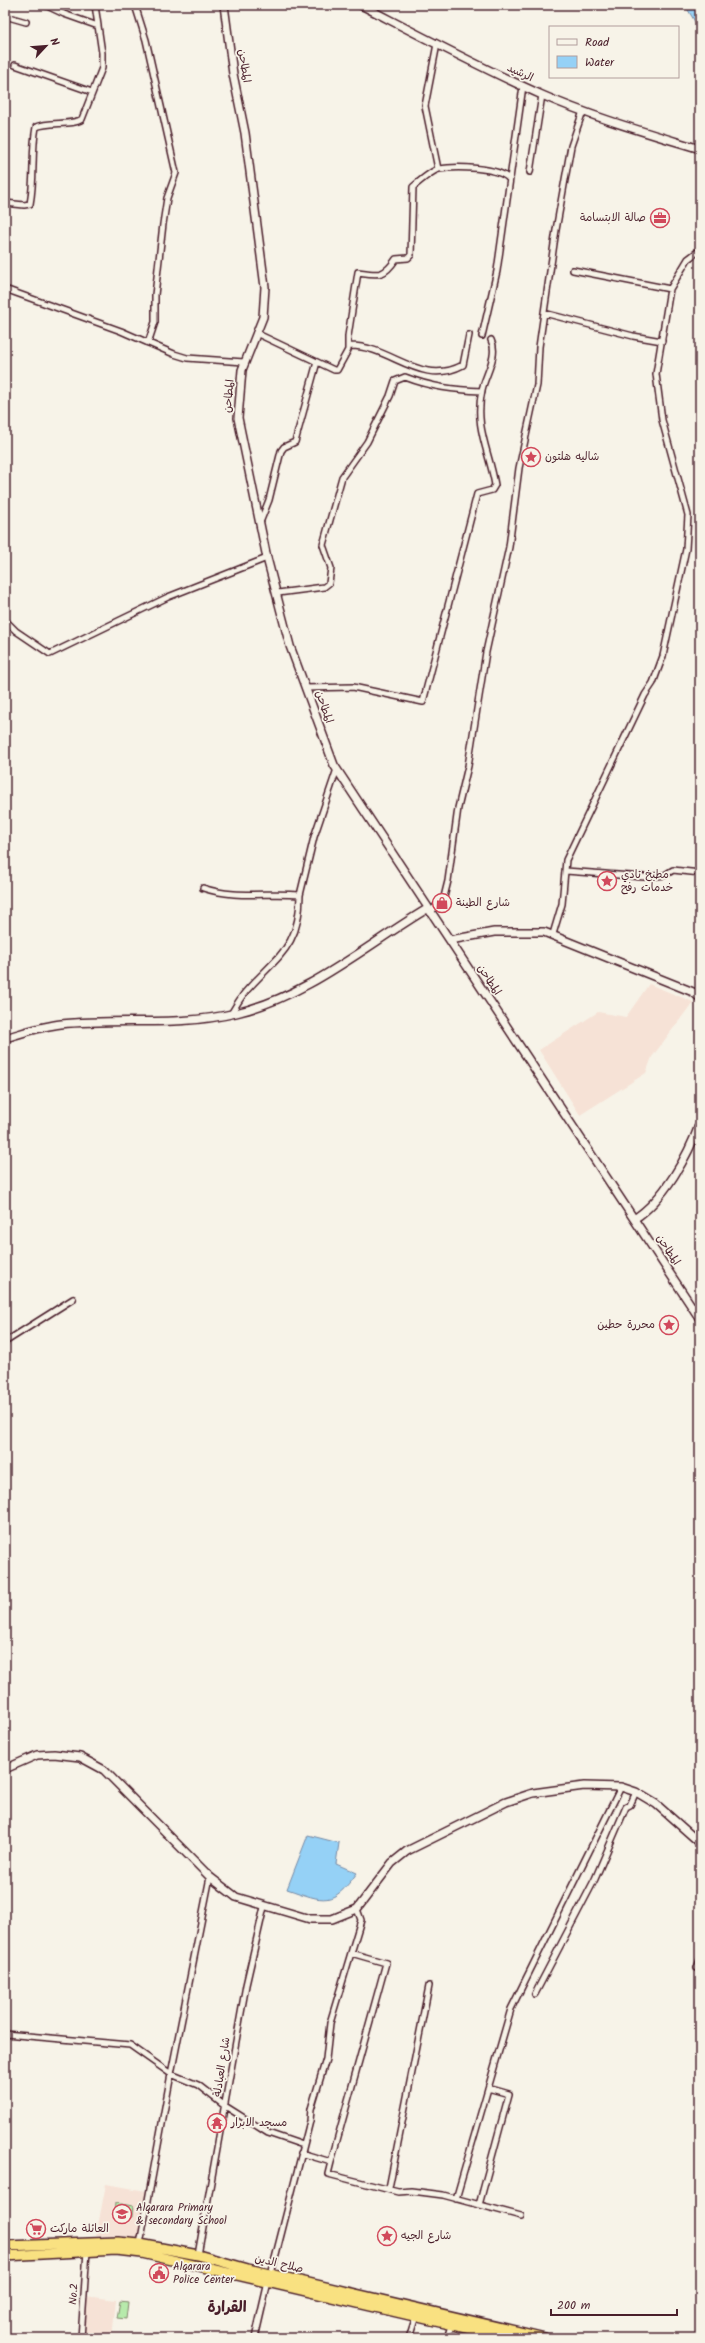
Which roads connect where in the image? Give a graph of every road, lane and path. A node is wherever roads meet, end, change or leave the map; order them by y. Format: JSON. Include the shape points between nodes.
{"nodes":[{"id":1,"x":45,"y":5,"type":"edge"},
{"id":2,"x":95,"y":5,"type":"edge"},
{"id":3,"x":135,"y":5,"type":"edge"},
{"id":4,"x":224,"y":5,"type":"edge"},
{"id":5,"x":361,"y":5,"type":"edge"},
{"id":6,"x":5,"y":16,"type":"edge"},
{"id":7,"x":26,"y":22,"type":"dead end"},
{"id":8,"x":98,"y":26,"type":"junction"},
{"id":9,"x":437,"y":44,"type":"junction"},
{"id":10,"x":15,"y":65,"type":"dead end"},
{"id":11,"x":523,"y":86,"type":"junction"},
{"id":12,"x":92,"y":92,"type":"junction"},
{"id":13,"x":542,"y":95,"type":"junction"},
{"id":14,"x":584,"y":111,"type":"junction"},
{"id":15,"x":700,"y":149,"type":"edge"},
{"id":16,"x":438,"y":170,"type":"junction"},
{"id":17,"x":530,"y":172,"type":"dead end"},
{"id":18,"x":509,"y":179,"type":"junction"},
{"id":19,"x":5,"y":203,"type":"edge"},
{"id":20,"x":700,"y":250,"type":"edge"},
{"id":21,"x":573,"y":270,"type":"dead end"},
{"id":22,"x":5,"y":289,"type":"edge"},
{"id":23,"x":670,"y":289,"type":"junction"},
{"id":24,"x":544,"y":313,"type":"junction"},
{"id":25,"x":258,"y":334,"type":"junction"},
{"id":26,"x":469,"y":335,"type":"dead end"},
{"id":27,"x":482,"y":336,"type":"dead end"},
{"id":28,"x":491,"y":340,"type":"dead end"},
{"id":29,"x":662,"y":341,"type":"junction"},
{"id":30,"x":148,"y":343,"type":"junction"},
{"id":31,"x":349,"y":346,"type":"junction"},
{"id":32,"x":244,"y":362,"type":"junction"},
{"id":33,"x":317,"y":362,"type":"junction"},
{"id":34,"x":482,"y":391,"type":"junction"},
{"id":35,"x":261,"y":520,"type":"junction"},
{"id":36,"x":267,"y":558,"type":"junction"},
{"id":37,"x":278,"y":593,"type":"junction"},
{"id":38,"x":5,"y":620,"type":"edge"},
{"id":39,"x":305,"y":688,"type":"junction"},
{"id":40,"x":337,"y":769,"type":"junction"},
{"id":41,"x":566,"y":870,"type":"junction"},
{"id":42,"x":700,"y":873,"type":"edge"},
{"id":43,"x":204,"y":888,"type":"dead end"},
{"id":44,"x":300,"y":895,"type":"junction"},
{"id":45,"x":428,"y":911,"type":"junction"},
{"id":46,"x":553,"y":934,"type":"junction"},
{"id":47,"x":450,"y":940,"type":"junction"},
{"id":48,"x":700,"y":998,"type":"edge"},
{"id":49,"x":231,"y":1014,"type":"junction"},
{"id":50,"x":5,"y":1038,"type":"edge"},
{"id":51,"x":700,"y":1123,"type":"edge"},
{"id":52,"x":634,"y":1219,"type":"junction"},
{"id":53,"x":73,"y":1298,"type":"dead end"},
{"id":54,"x":700,"y":1319,"type":"edge"},
{"id":55,"x":5,"y":1342,"type":"edge"},
{"id":56,"x":5,"y":1769,"type":"edge"},
{"id":57,"x":621,"y":1787,"type":"junction"},
{"id":58,"x":636,"y":1792,"type":"junction"},
{"id":59,"x":700,"y":1843,"type":"edge"},
{"id":60,"x":210,"y":1877,"type":"junction"},
{"id":61,"x":264,"y":1907,"type":"junction"},
{"id":62,"x":357,"y":1909,"type":"junction"},
{"id":63,"x":351,"y":1953,"type":"junction"},
{"id":64,"x":700,"y":1960,"type":"edge"},
{"id":65,"x":697,"y":1968,"type":"dead end"},
{"id":66,"x":430,"y":1986,"type":"dead end"},
{"id":67,"x":535,"y":1994,"type":"dead end"},
{"id":68,"x":5,"y":2034,"type":"edge"},
{"id":69,"x":170,"y":2074,"type":"junction"},
{"id":70,"x":488,"y":2088,"type":"junction"},
{"id":71,"x":225,"y":2106,"type":"junction"},
{"id":72,"x":303,"y":2145,"type":"junction"},
{"id":73,"x":301,"y":2153,"type":"junction"},
{"id":74,"x":331,"y":2162,"type":"junction"},
{"id":75,"x":389,"y":2188,"type":"junction"},
{"id":76,"x":456,"y":2199,"type":"junction"},
{"id":77,"x":479,"y":2205,"type":"junction"},
{"id":78,"x":521,"y":2216,"type":"dead end"},
{"id":79,"x":140,"y":2244,"type":"junction"},
{"id":80,"x":5,"y":2246,"type":"edge"},
{"id":81,"x":87,"y":2251,"type":"junction"},
{"id":82,"x":198,"y":2255,"type":"junction"},
{"id":83,"x":5,"y":2256,"type":"edge"},
{"id":84,"x":212,"y":2264,"type":"junction"},
{"id":85,"x":270,"y":2278,"type":"junction"},
{"id":86,"x":438,"y":2312,"type":"junction"},
{"id":87,"x":416,"y":2316,"type":"junction"},
{"id":88,"x":434,"y":2321,"type":"junction"},
{"id":89,"x":452,"y":2323,"type":"junction"},
{"id":90,"x":81,"y":2338,"type":"edge"},
{"id":91,"x":255,"y":2338,"type":"edge"},
{"id":92,"x":409,"y":2338,"type":"edge"},
{"id":93,"x":447,"y":2338,"type":"edge"},
{"id":94,"x":509,"y":2338,"type":"edge"},
{"id":95,"x":545,"y":2338,"type":"edge"}],
"edges":[{"from":1,"to":8,"type":"street"},
{"from":2,"to":8,"type":"street"},
{"from":3,"to":30,"type":"street","via":[[146,40],[176,173],[163,224],[155,322]]},
{"from":4,"to":25,"type":"main road","name":"المطاحن","via":[[265,280],[263,317]]},
{"from":5,"to":9,"type":"main road","name":"الرشيد"},
{"from":6,"to":7,"type":"street"},
{"from":8,"to":12,"type":"street","via":[[102,68]]},
{"from":9,"to":11,"type":"main road","name":"الرشيد"},
{"from":9,"to":16,"type":"street","via":[[425,106]]},
{"from":10,"to":12,"type":"street"},
{"from":11,"to":13,"type":"main road","name":"الرشيد"},
{"from":11,"to":18,"type":"street"},
{"from":12,"to":19,"type":"street","via":[[81,120],[36,127],[31,164],[33,187],[30,204],[24,206]]},
{"from":13,"to":14,"type":"main road","name":"الرشيد"},
{"from":13,"to":17,"type":"street"},
{"from":14,"to":15,"type":"main road","name":"الرشيد"},
{"from":14,"to":24,"type":"street","via":[[571,146]]},
{"from":16,"to":18,"type":"street","via":[[490,170]]},
{"from":16,"to":31,"type":"street","via":[[413,187],[410,257],[398,257],[389,270],[381,274],[358,272],[348,336]]},
{"from":18,"to":27,"type":"street","via":[[496,270]]},
{"from":20,"to":23,"type":"street","via":[[688,259]]},
{"from":21,"to":23,"type":"street"},
{"from":22,"to":30,"type":"street"},
{"from":23,"to":29,"type":"street"},
{"from":24,"to":29,"type":"street"},
{"from":24,"to":45,"type":"street","via":[[537,385],[519,468],[509,547],[486,652],[468,766],[458,808],[448,881],[444,897]]},
{"from":25,"to":32,"type":"main road","name":"المطاحن"},
{"from":25,"to":33,"type":"street"},
{"from":26,"to":31,"type":"street","via":[[464,365],[434,373],[367,347]]},
{"from":28,"to":34,"type":"street","via":[[494,346],[493,355]]},
{"from":29,"to":41,"type":"street","via":[[656,378],[662,420],[688,515],[686,549],[663,656],[653,683],[594,799],[566,860]]},
{"from":30,"to":32,"type":"street","via":[[187,358]]},
{"from":31,"to":33,"type":"street","via":[[337,370]]},
{"from":32,"to":35,"type":"main road","name":"المطاحن","via":[[238,418]]},
{"from":33,"to":35,"type":"street","via":[[295,442],[281,451],[269,500]]},
{"from":34,"to":37,"type":"street","via":[[427,386],[405,377],[395,381],[367,442],[342,477],[323,545],[331,568],[329,583],[324,587]]},
{"from":34,"to":39,"type":"street","via":[[479,424],[495,485],[492,490],[477,494],[423,702],[353,688]]},
{"from":35,"to":36,"type":"main road","name":"المطاحن"},
{"from":36,"to":37,"type":"main road","name":"المطاحن"},
{"from":36,"to":38,"type":"street","via":[[168,597],[50,654],[16,631]]},
{"from":37,"to":39,"type":"main road","name":"المطاحن","via":[[296,666]]},
{"from":39,"to":40,"type":"main road","name":"المطاحن"},
{"from":40,"to":44,"type":"street","via":[[314,837]]},
{"from":40,"to":45,"type":"main road","name":"المطاحن"},
{"from":41,"to":42,"type":"street","via":[[644,877],[665,875],[673,870]]},
{"from":41,"to":46,"type":"street","via":[[562,904]]},
{"from":43,"to":44,"type":"street","via":[[233,895]]},
{"from":44,"to":49,"type":"street","via":[[300,916],[286,950],[247,990]]},
{"from":45,"to":47,"type":"main road","name":"المطاحن"},
{"from":45,"to":49,"type":"main road","via":[[311,984],[268,1003]]},
{"from":46,"to":47,"type":"main road","via":[[502,931]]},
{"from":46,"to":48,"type":"main road","via":[[694,992]]},
{"from":47,"to":52,"type":"main road","name":"المطاحن"},
{"from":49,"to":50,"type":"main road","via":[[174,1023],[61,1024]]},
{"from":51,"to":52,"type":"main road","via":[[689,1149],[658,1199]]},
{"from":52,"to":54,"type":"main road","name":"المطاحن"},
{"from":53,"to":55,"type":"street","via":[[29,1329]]},
{"from":56,"to":60,"type":"main road","via":[[37,1756],[54,1754],[80,1757],[104,1770]]},
{"from":57,"to":58,"type":"main road"},
{"from":57,"to":62,"type":"main road","via":[[558,1789],[533,1793],[506,1802],[407,1851],[392,1863]]},
{"from":57,"to":70,"type":"street","via":[[520,1987]]},
{"from":58,"to":59,"type":"main road","via":[[656,1804]]},
{"from":58,"to":67,"type":"street","via":[[626,1807],[595,1879]]},
{"from":60,"to":61,"type":"main road","via":[[236,1897]]},
{"from":60,"to":69,"type":"street"},
{"from":61,"to":62,"type":"main road","via":[[310,1919],[332,1919]]},
{"from":61,"to":71,"type":"street","name":"شارع العبادلة","via":[[246,1985]]},
{"from":62,"to":63,"type":"street","via":[[361,1920]]},
{"from":63,"to":72,"type":"street","via":[[330,2022],[326,2059]]},
{"from":63,"to":74,"type":"street","via":[[386,1963]]},
{"from":64,"to":65,"type":"street"},
{"from":66,"to":75,"type":"street"},
{"from":68,"to":69,"type":"street","via":[[130,2045]]},
{"from":69,"to":71,"type":"street","via":[[198,2085]]},
{"from":69,"to":79,"type":"street"},
{"from":70,"to":76,"type":"street"},
{"from":70,"to":77,"type":"street","via":[[509,2094]]},
{"from":71,"to":72,"type":"street","via":[[268,2133]]},
{"from":71,"to":82,"type":"street","name":"شارع العبادلة"},
{"from":72,"to":73,"type":"street"},
{"from":73,"to":74,"type":"street"},
{"from":73,"to":85,"type":"street"},
{"from":74,"to":75,"type":"street","via":[[328,2174]]},
{"from":75,"to":76,"type":"street","via":[[398,2192],[419,2192]]},
{"from":76,"to":77,"type":"street"},
{"from":77,"to":78,"type":"street"},
{"from":79,"to":80,"type":"highway","name":"صلاح الدين","via":[[111,2242]]},
{"from":79,"to":82,"type":"highway","name":"صلاح الدين"},
{"from":81,"to":83,"type":"highway","name":"صلاح الدين"},
{"from":81,"to":84,"type":"highway","name":"صلاح الدين","via":[[116,2250]]},
{"from":81,"to":90,"type":"street","name":"No.2"},
{"from":82,"to":84,"type":"highway","name":"صلاح الدين"},
{"from":84,"to":85,"type":"highway","name":"صلاح الدين"},
{"from":85,"to":86,"type":"highway","name":"صلاح الدين"},
{"from":85,"to":87,"type":"highway","name":"صلاح الدين"},
{"from":85,"to":91,"type":"street"},
{"from":86,"to":88,"type":"highway","via":[[434,2314]]},
{"from":86,"to":95,"type":"highway","name":"صلاح الدين"},
{"from":87,"to":88,"type":"highway","name":"صلاح الدين"},
{"from":87,"to":92,"type":"street"},
{"from":88,"to":89,"type":"highway","name":"صلاح الدين"},
{"from":89,"to":93,"type":"street"},
{"from":89,"to":94,"type":"highway","name":"صلاح الدين"}]}
